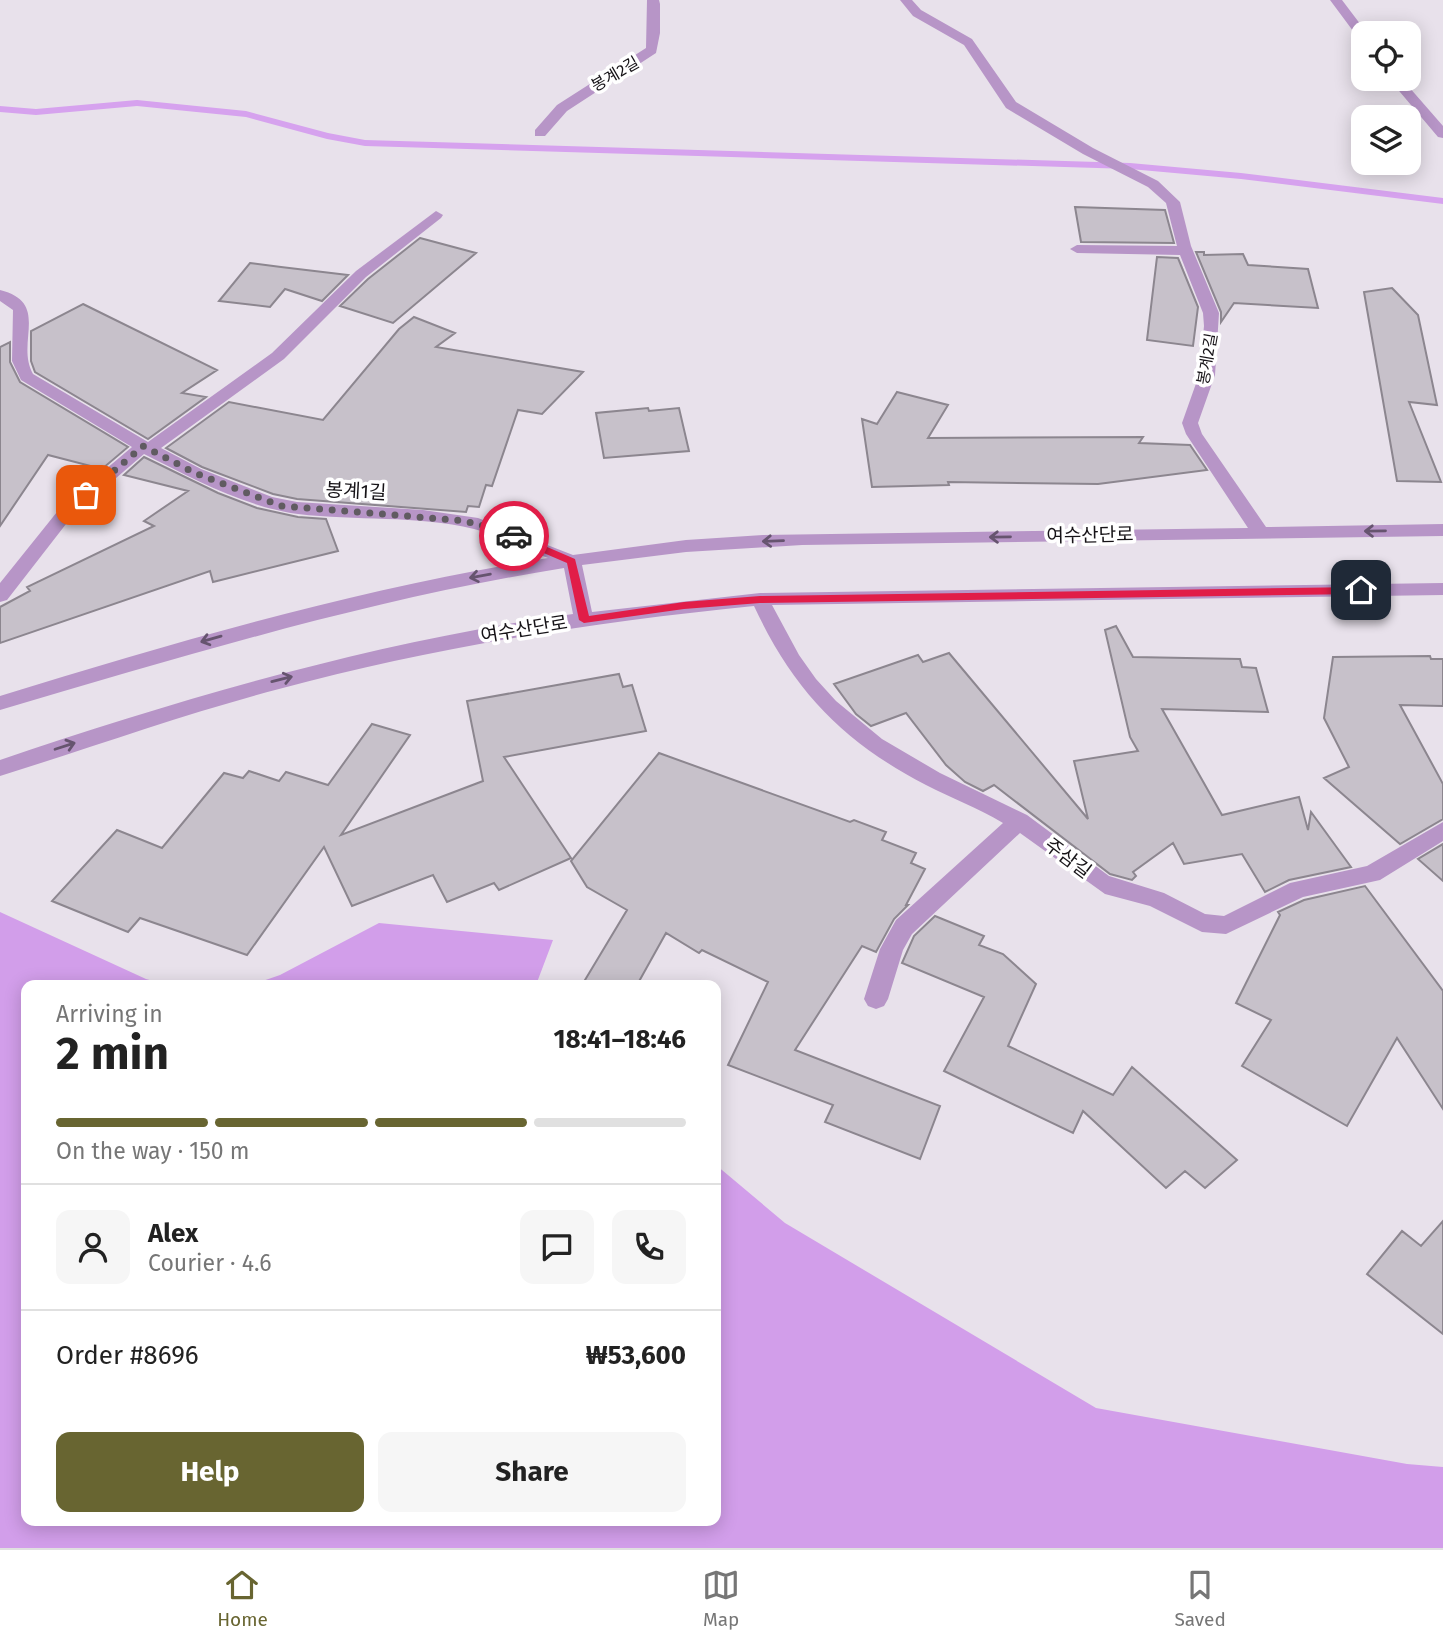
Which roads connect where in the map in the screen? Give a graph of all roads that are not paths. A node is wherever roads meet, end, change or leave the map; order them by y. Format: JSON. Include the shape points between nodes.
{"nodes":[{"id":1,"x":653,"y":0,"type":"edge"},
{"id":2,"x":906,"y":0,"type":"edge"},
{"id":3,"x":1336,"y":0,"type":"edge"},
{"id":4,"x":1352,"y":21,"type":"edge"},
{"id":5,"x":1405,"y":91,"type":"edge"},
{"id":6,"x":540,"y":133,"type":"dead end"},
{"id":7,"x":1443,"y":134,"type":"edge"},
{"id":8,"x":436,"y":215,"type":"dead end"},
{"id":9,"x":1077,"y":249,"type":"dead end"},
{"id":10,"x":1186,"y":251,"type":"junction"},
{"id":11,"x":0,"y":295,"type":"edge"},
{"id":12,"x":146,"y":448,"type":"junction"},
{"id":13,"x":1443,"y":530,"type":"edge"},
{"id":14,"x":1261,"y":533,"type":"junction"},
{"id":15,"x":572,"y":561,"type":"junction"},
{"id":16,"x":1443,"y":589,"type":"edge"},
{"id":17,"x":0,"y":596,"type":"edge"},
{"id":18,"x":760,"y":599,"type":"junction"},
{"id":19,"x":584,"y":620,"type":"junction"},
{"id":20,"x":0,"y":703,"type":"edge"},
{"id":21,"x":0,"y":768,"type":"edge"},
{"id":22,"x":1019,"y":821,"type":"junction"},
{"id":23,"x":1443,"y":830,"type":"edge"},
{"id":24,"x":876,"y":999,"type":"dead end"}],
"edges":[{"from":1,"to":6,"type":"street","name":"봉계2길","via":[[657,11],[652,50],[562,108]]},
{"from":2,"to":10,"type":"street","name":"봉계2길","via":[[917,13],[968,42],[1010,105],[1153,184],[1173,202]]},
{"from":3,"to":4,"type":"street"},
{"from":5,"to":7,"type":"street"},
{"from":8,"to":12,"type":"street","via":[[361,274],[278,356]]},
{"from":9,"to":10,"type":"street"},
{"from":10,"to":14,"type":"street","name":"봉계2길","via":[[1212,326],[1207,376],[1190,423]]},
{"from":11,"to":12,"type":"street","name":"봉계1길","via":[[21,310],[18,354],[27,377]]},
{"from":12,"to":15,"type":"street","name":"봉계1길","via":[[195,473],[281,506],[478,524]]},
{"from":12,"to":17,"type":"street","via":[[67,511]]},
{"from":13,"to":14,"type":"street","name":"여수산단로","one_way":true},
{"from":14,"to":15,"type":"street","name":"여수산단로","one_way":true,"via":[[752,541]]},
{"from":15,"to":19,"type":"street"},
{"from":15,"to":20,"type":"street","name":"여수산단로","one_way":true,"via":[[425,587],[244,630]]},
{"from":16,"to":18,"type":"street","name":"여수산단로"},
{"from":18,"to":19,"type":"street","name":"여수산단로"},
{"from":18,"to":22,"type":"street","name":"주삼길","via":[[797,672],[846,724],[883,751]]},
{"from":21,"to":19,"type":"street","name":"여수산단로","one_way":true,"via":[[288,678],[418,647]]},
{"from":22,"to":23,"type":"street","name":"주삼길","via":[[1101,882],[1216,925],[1236,921],[1298,889],[1371,874]]},
{"from":22,"to":24,"type":"street","via":[[904,927]]}]}
